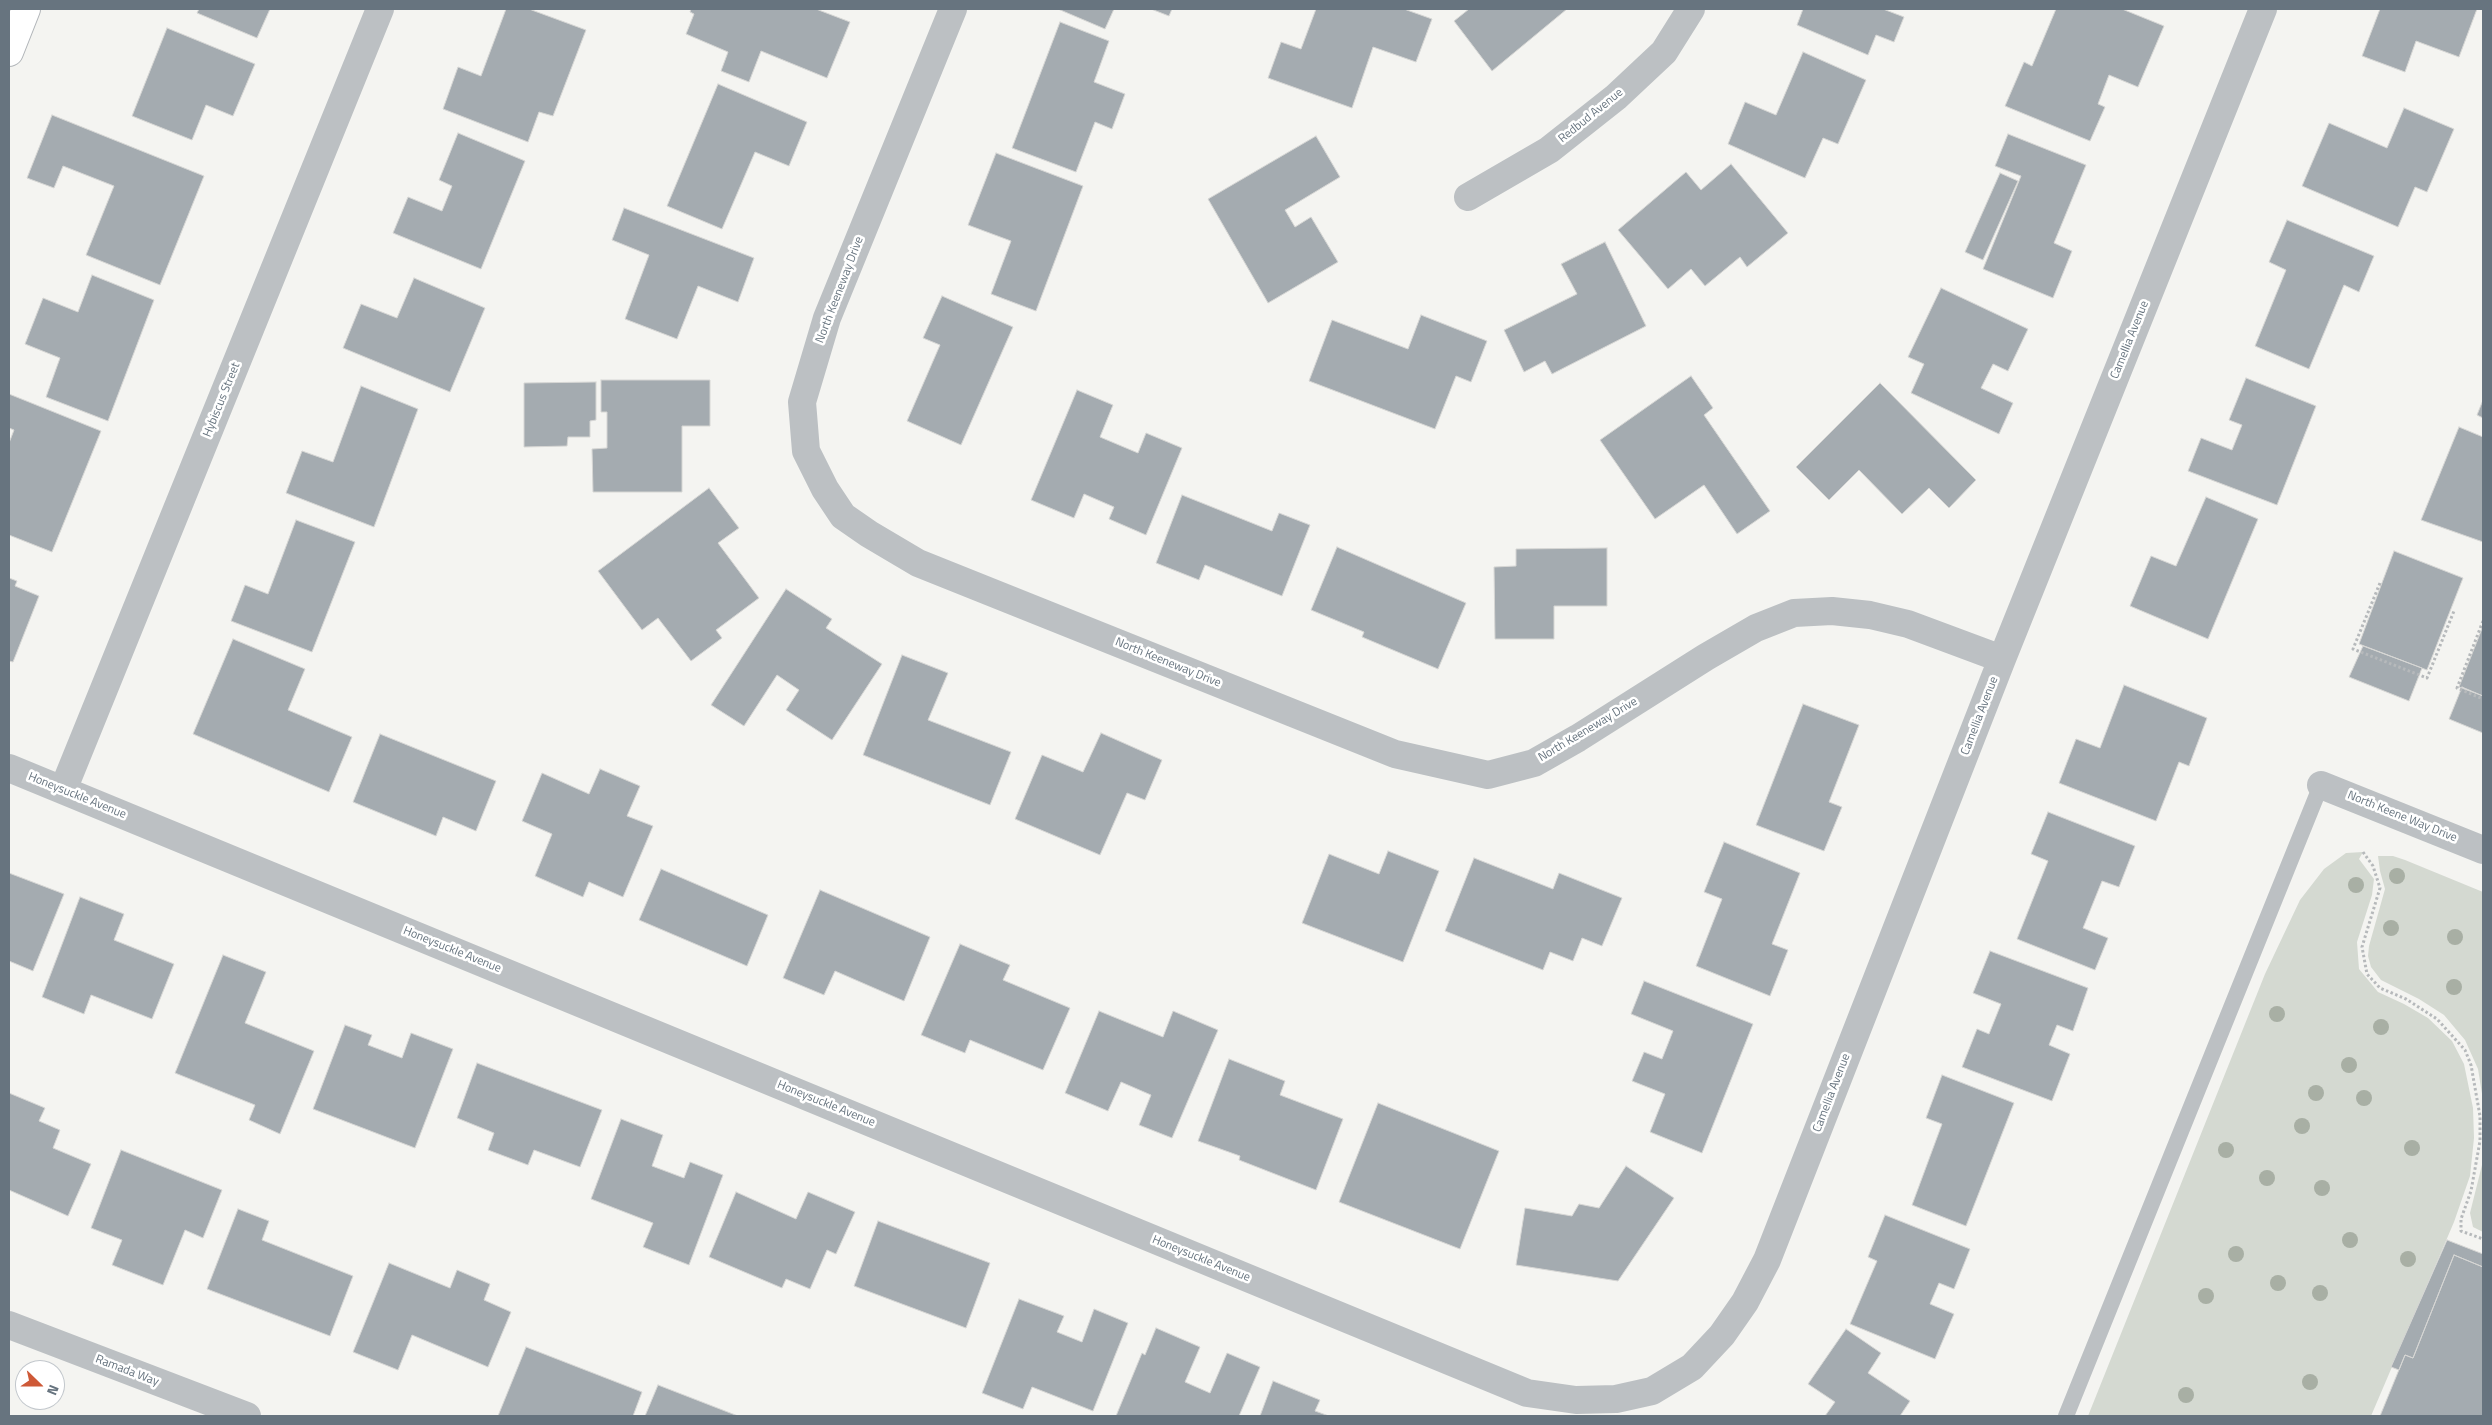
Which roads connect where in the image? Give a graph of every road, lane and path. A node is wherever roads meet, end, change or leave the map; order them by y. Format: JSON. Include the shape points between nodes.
{"nodes":[{"id":1,"x":26,"y":9,"type":"edge"},
{"id":2,"x":380,"y":9,"type":"edge"},
{"id":3,"x":953,"y":9,"type":"edge"},
{"id":4,"x":1691,"y":9,"type":"edge"},
{"id":5,"x":2263,"y":9,"type":"edge"},
{"id":6,"x":9,"y":52,"type":"edge"},
{"id":7,"x":1468,"y":197,"type":"dead end"},
{"id":8,"x":2380,"y":583,"type":"dead end"},
{"id":9,"x":2454,"y":611,"type":"dead end"},
{"id":10,"x":2483,"y":622,"type":"edge"},
{"id":11,"x":2002,"y":660,"type":"junction"},
{"id":12,"x":2483,"y":699,"type":"edge"},
{"id":13,"x":9,"y":768,"type":"edge"},
{"id":14,"x":2321,"y":784,"type":"joint"},
{"id":15,"x":64,"y":790,"type":"junction"},
{"id":16,"x":2483,"y":850,"type":"edge"},
{"id":17,"x":2363,"y":852,"type":"dead end"},
{"id":18,"x":2483,"y":1239,"type":"edge"},
{"id":19,"x":9,"y":1325,"type":"edge"},
{"id":20,"x":1652,"y":1391,"type":"joint"},
{"id":21,"x":247,"y":1416,"type":"edge"},
{"id":22,"x":2066,"y":1416,"type":"edge"}],
"edges":[{"from":1,"to":6,"type":"main road"},
{"from":2,"to":15,"type":"street","name":"Hybiscus Street"},
{"from":3,"to":11,"type":"street","name":"North Keeneway Drive","via":[[827,318],[802,402],[806,451],[825,489],[843,516],[869,534],[918,563],[1395,754],[1488,775],[1534,763],[1714,652],[1756,628],[1794,613],[1832,611],[1870,615],[1908,624]]},
{"from":4,"to":7,"type":"street","name":"Redbud Avenue","via":[[1664,52],[1616,97],[1549,150]]},
{"from":5,"to":11,"type":"street","name":"Camellia Avenue"},
{"from":8,"to":9,"type":"path","via":[[2353,649],[2427,678]]},
{"from":10,"to":12,"type":"path","via":[[2457,688]]},
{"from":11,"to":20,"type":"street","name":"Camellia Avenue","via":[[1766,1260],[1745,1302],[1722,1335],[1692,1367]]},
{"from":13,"to":15,"type":"street","name":"Honeysuckle Avenue"},
{"from":14,"to":16,"type":"street","name":"North Keene Way Drive"},
{"from":14,"to":22,"type":"lane"},
{"from":15,"to":20,"type":"street","name":"Honeysuckle Avenue","via":[[1527,1393],[1576,1400],[1616,1399]]},
{"from":17,"to":18,"type":"path","via":[[2373,866],[2380,888],[2362,947],[2367,974],[2380,988],[2406,999],[2437,1019],[2465,1050],[2471,1065],[2480,1116],[2480,1140],[2461,1231]]},
{"from":19,"to":21,"type":"street","name":"Ramada Way"}]}
